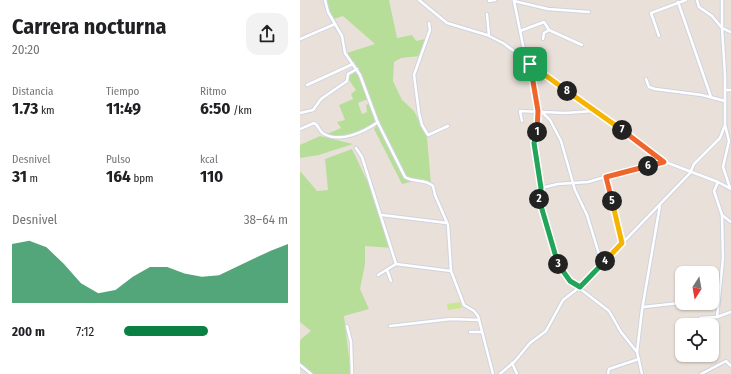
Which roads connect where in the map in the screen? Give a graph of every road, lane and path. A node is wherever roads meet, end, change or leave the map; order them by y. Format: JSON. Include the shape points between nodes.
{"nodes":[{"id":1,"x":326,"y":0,"type":"edge"},
{"id":2,"x":419,"y":0,"type":"edge"},
{"id":3,"x":495,"y":0,"type":"edge"},
{"id":4,"x":514,"y":0,"type":"edge"},
{"id":5,"x":686,"y":0,"type":"edge"},
{"id":6,"x":697,"y":0,"type":"edge"},
{"id":7,"x":722,"y":0,"type":"edge"},
{"id":8,"x":489,"y":1,"type":"edge"},
{"id":9,"x":678,"y":2,"type":"junction"},
{"id":10,"x":589,"y":12,"type":"dead end"},
{"id":11,"x":487,"y":14,"type":"dead end"},
{"id":12,"x":429,"y":23,"type":"dead end"},
{"id":13,"x":335,"y":24,"type":"junction"},
{"id":14,"x":722,"y":28,"type":"junction"},
{"id":15,"x":549,"y":30,"type":"junction"},
{"id":16,"x":520,"y":31,"type":"junction"},
{"id":17,"x":731,"y":32,"type":"edge"},
{"id":18,"x":490,"y":36,"type":"junction"},
{"id":19,"x":659,"y":36,"type":"dead end"},
{"id":20,"x":300,"y":39,"type":"edge"},
{"id":21,"x":543,"y":39,"type":"dead end"},
{"id":22,"x":582,"y":45,"type":"dead end"},
{"id":23,"x":526,"y":61,"type":"junction"},
{"id":24,"x":353,"y":64,"type":"junction"},
{"id":25,"x":530,"y":64,"type":"junction"},
{"id":26,"x":358,"y":69,"type":"junction"},
{"id":27,"x":646,"y":79,"type":"dead end"},
{"id":28,"x":307,"y":85,"type":"dead end"},
{"id":29,"x":725,"y":90,"type":"junction"},
{"id":30,"x":731,"y":90,"type":"edge"},
{"id":31,"x":711,"y":97,"type":"junction"},
{"id":32,"x":725,"y":101,"type":"junction"},
{"id":33,"x":594,"y":110,"type":"junction"},
{"id":34,"x":540,"y":111,"type":"junction"},
{"id":35,"x":300,"y":113,"type":"edge"},
{"id":36,"x":522,"y":121,"type":"dead end"},
{"id":37,"x":378,"y":122,"type":"junction"},
{"id":38,"x":725,"y":125,"type":"junction"},
{"id":39,"x":448,"y":126,"type":"dead end"},
{"id":40,"x":300,"y":129,"type":"edge"},
{"id":41,"x":356,"y":148,"type":"dead end"},
{"id":42,"x":664,"y":162,"type":"junction"},
{"id":43,"x":690,"y":172,"type":"junction"},
{"id":44,"x":606,"y":177,"type":"junction"},
{"id":45,"x":718,"y":182,"type":"junction"},
{"id":46,"x":572,"y":183,"type":"junction"},
{"id":47,"x":541,"y":188,"type":"junction"},
{"id":48,"x":730,"y":189,"type":"edge"},
{"id":49,"x":660,"y":204,"type":"junction"},
{"id":50,"x":382,"y":215,"type":"junction"},
{"id":51,"x":722,"y":215,"type":"junction"},
{"id":52,"x":731,"y":222,"type":"edge"},
{"id":53,"x":447,"y":223,"type":"junction"},
{"id":54,"x":622,"y":243,"type":"junction"},
{"id":55,"x":396,"y":264,"type":"junction"},
{"id":56,"x":602,"y":264,"type":"junction"},
{"id":57,"x":387,"y":270,"type":"junction"},
{"id":58,"x":451,"y":271,"type":"junction"},
{"id":59,"x":378,"y":275,"type":"dead end"},
{"id":60,"x":391,"y":281,"type":"dead end"},
{"id":61,"x":580,"y":287,"type":"junction"},
{"id":62,"x":675,"y":304,"type":"edge"},
{"id":63,"x":643,"y":308,"type":"junction"},
{"id":64,"x":731,"y":312,"type":"edge"},
{"id":65,"x":717,"y":317,"type":"junction"},
{"id":66,"x":700,"y":318,"type":"dead end"},
{"id":67,"x":479,"y":320,"type":"junction"},
{"id":68,"x":347,"y":326,"type":"dead end"},
{"id":69,"x":390,"y":326,"type":"dead end"},
{"id":70,"x":470,"y":332,"type":"dead end"},
{"id":71,"x":482,"y":332,"type":"junction"},
{"id":72,"x":637,"y":352,"type":"junction"},
{"id":73,"x":639,"y":359,"type":"junction"},
{"id":74,"x":512,"y":363,"type":"junction"},
{"id":75,"x":300,"y":365,"type":"edge"},
{"id":76,"x":731,"y":366,"type":"edge"},
{"id":77,"x":311,"y":374,"type":"edge"},
{"id":78,"x":352,"y":374,"type":"edge"},
{"id":79,"x":493,"y":374,"type":"edge"},
{"id":80,"x":500,"y":374,"type":"edge"},
{"id":81,"x":517,"y":374,"type":"edge"},
{"id":82,"x":608,"y":374,"type":"edge"},
{"id":83,"x":642,"y":374,"type":"edge"},
{"id":84,"x":701,"y":374,"type":"edge"}],
"edges":[{"from":1,"to":13,"type":"street","via":[[326,6]]},
{"from":2,"to":18,"type":"street","via":[[447,23]]},
{"from":3,"to":8,"type":"street"},
{"from":4,"to":10,"type":"street","via":[[548,9]]},
{"from":4,"to":16,"type":"street"},
{"from":5,"to":9,"type":"street"},
{"from":6,"to":14,"type":"street","via":[[699,7],[712,16]]},
{"from":7,"to":14,"type":"street"},
{"from":9,"to":19,"type":"street","via":[[651,12]]},
{"from":9,"to":31,"type":"street"},
{"from":11,"to":18,"type":"street"},
{"from":12,"to":39,"type":"street","via":[[430,30],[414,75],[419,112],[428,135]]},
{"from":13,"to":20,"type":"street"},
{"from":13,"to":24,"type":"street"},
{"from":14,"to":17,"type":"street"},
{"from":14,"to":29,"type":"street"},
{"from":15,"to":16,"type":"street","via":[[544,22]]},
{"from":15,"to":21,"type":"street","via":[[544,33]]},
{"from":15,"to":22,"type":"street"},
{"from":16,"to":23,"type":"street"},
{"from":18,"to":23,"type":"street"},
{"from":23,"to":25,"type":"street"},
{"from":24,"to":26,"type":"street"},
{"from":24,"to":28,"type":"street"},
{"from":25,"to":33,"type":"street"},
{"from":25,"to":34,"type":"street"},
{"from":26,"to":35,"type":"street","via":[[348,74],[347,81],[321,99],[313,110]]},
{"from":26,"to":37,"type":"street"},
{"from":27,"to":31,"type":"street","via":[[649,87],[654,89]]},
{"from":29,"to":30,"type":"street"},
{"from":29,"to":32,"type":"street"},
{"from":31,"to":32,"type":"street"},
{"from":32,"to":38,"type":"street"},
{"from":33,"to":34,"type":"street","via":[[565,113]]},
{"from":33,"to":42,"type":"street"},
{"from":34,"to":36,"type":"street","via":[[520,111]]},
{"from":34,"to":46,"type":"street","via":[[550,120],[560,141]]},
{"from":34,"to":47,"type":"street","via":[[534,143]]},
{"from":37,"to":40,"type":"street","via":[[366,130],[337,138],[322,133],[314,123]]},
{"from":37,"to":53,"type":"street","via":[[405,177],[410,180],[421,180],[433,186],[434,195]]},
{"from":38,"to":43,"type":"street","via":[[720,138],[694,164]]},
{"from":38,"to":48,"type":"street","via":[[729,140],[723,167]]},
{"from":41,"to":50,"type":"street","via":[[362,157]]},
{"from":42,"to":43,"type":"street"},
{"from":42,"to":44,"type":"street"},
{"from":43,"to":45,"type":"street"},
{"from":43,"to":49,"type":"street"},
{"from":44,"to":46,"type":"street"},
{"from":44,"to":54,"type":"street"},
{"from":45,"to":48,"type":"street"},
{"from":45,"to":51,"type":"street","via":[[714,191]]},
{"from":46,"to":47,"type":"street"},
{"from":46,"to":56,"type":"street","via":[[587,215]]},
{"from":47,"to":61,"type":"street","via":[[540,203],[555,257],[563,273]]},
{"from":49,"to":54,"type":"street"},
{"from":49,"to":63,"type":"street"},
{"from":50,"to":53,"type":"street"},
{"from":50,"to":55,"type":"street"},
{"from":51,"to":52,"type":"street"},
{"from":51,"to":65,"type":"street","via":[[723,258]]},
{"from":53,"to":58,"type":"street"},
{"from":54,"to":56,"type":"street"},
{"from":55,"to":57,"type":"street"},
{"from":55,"to":58,"type":"street"},
{"from":56,"to":61,"type":"street"},
{"from":57,"to":59,"type":"street"},
{"from":57,"to":60,"type":"street"},
{"from":58,"to":67,"type":"street","via":[[464,305],[474,311]]},
{"from":61,"to":72,"type":"street","via":[[609,311]]},
{"from":61,"to":74,"type":"street","via":[[563,300],[546,331],[530,343]]},
{"from":62,"to":63,"type":"street"},
{"from":63,"to":72,"type":"street"},
{"from":64,"to":65,"type":"street"},
{"from":65,"to":66,"type":"street"},
{"from":67,"to":69,"type":"street","via":[[450,319]]},
{"from":67,"to":71,"type":"street"},
{"from":68,"to":78,"type":"street","via":[[351,342]]},
{"from":70,"to":71,"type":"street"},
{"from":71,"to":79,"type":"street"},
{"from":72,"to":73,"type":"street"},
{"from":73,"to":82,"type":"street","via":[[609,368]]},
{"from":73,"to":83,"type":"street"},
{"from":74,"to":80,"type":"street"},
{"from":74,"to":81,"type":"street"},
{"from":75,"to":77,"type":"street"},
{"from":76,"to":84,"type":"street","via":[[726,361]]}]}
